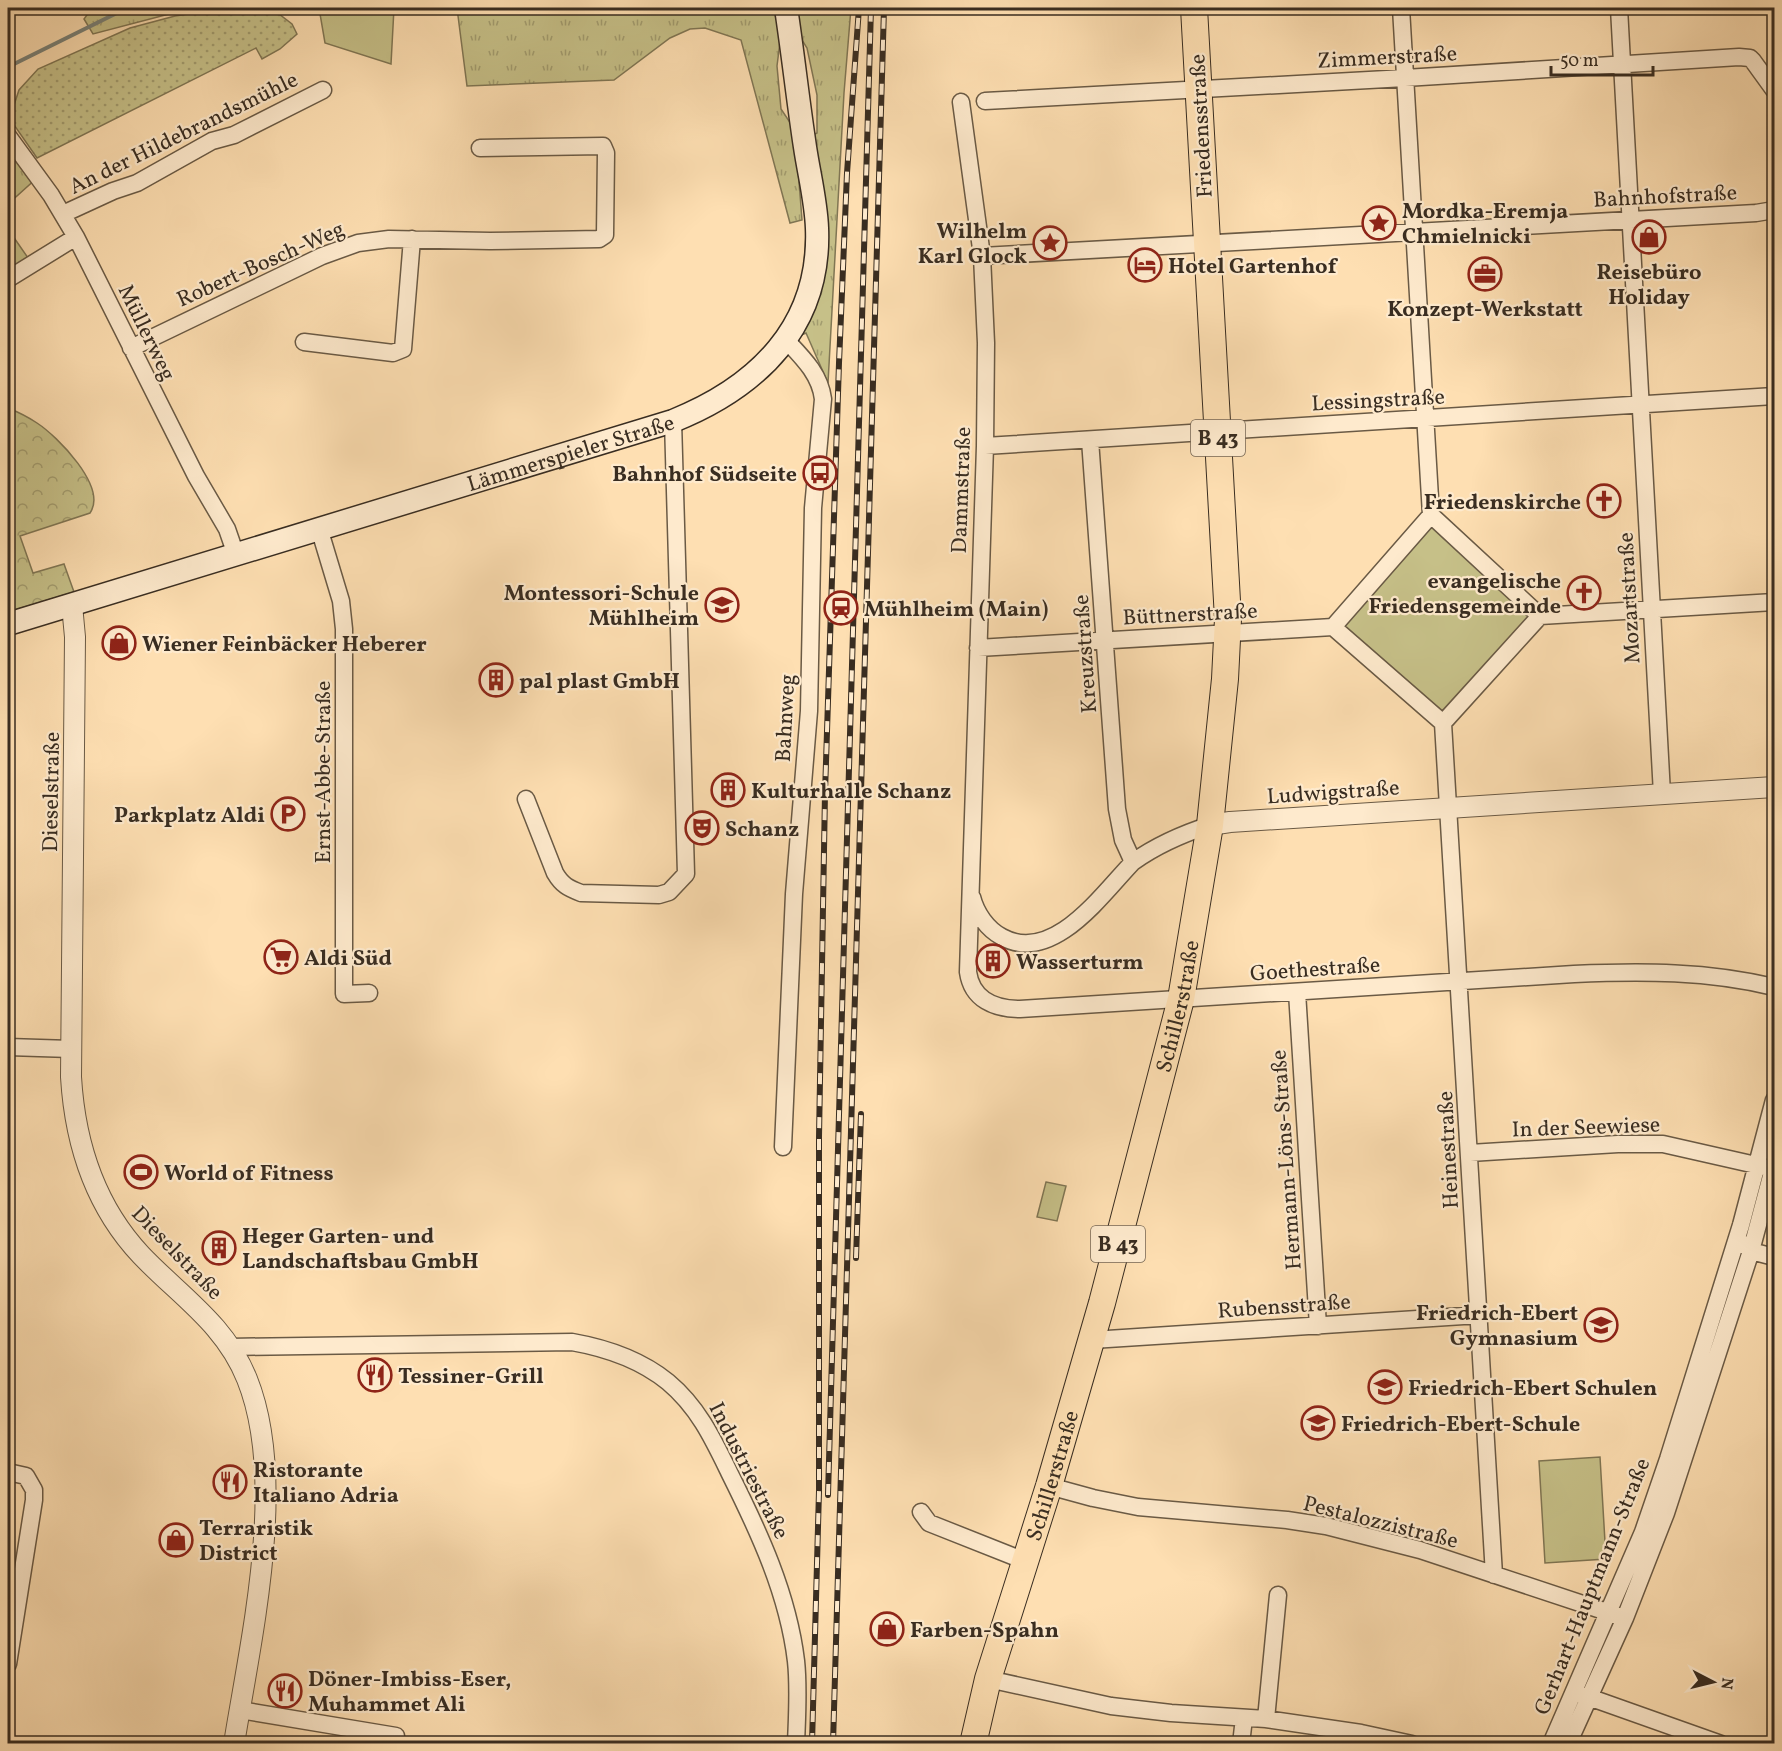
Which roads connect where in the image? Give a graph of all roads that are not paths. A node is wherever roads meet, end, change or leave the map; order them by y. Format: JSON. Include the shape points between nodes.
{"nodes":[{"id":1,"x":1194,"y":8,"type":"edge"},
{"id":2,"x":1401,"y":8,"type":"edge"},
{"id":3,"x":1619,"y":8,"type":"edge"},
{"id":4,"x":787,"y":16,"type":"edge"},
{"id":5,"x":1622,"y":64,"type":"junction"},
{"id":6,"x":1405,"y":78,"type":"junction"},
{"id":7,"x":323,"y":90,"type":"dead end"},
{"id":8,"x":1199,"y":90,"type":"junction"},
{"id":9,"x":1774,"y":90,"type":"edge"},
{"id":10,"x":985,"y":101,"type":"dead end"},
{"id":11,"x":961,"y":102,"type":"dead end"},
{"id":12,"x":8,"y":136,"type":"edge"},
{"id":13,"x":480,"y":148,"type":"dead end"},
{"id":14,"x":1774,"y":210,"type":"edge"},
{"id":15,"x":63,"y":214,"type":"junction"},
{"id":16,"x":1631,"y":219,"type":"junction"},
{"id":17,"x":1414,"y":232,"type":"junction"},
{"id":18,"x":76,"y":237,"type":"junction"},
{"id":19,"x":412,"y":239,"type":"junction"},
{"id":20,"x":1207,"y":244,"type":"junction"},
{"id":21,"x":982,"y":256,"type":"junction"},
{"id":22,"x":8,"y":279,"type":"edge"},
{"id":23,"x":786,"y":340,"type":"junction"},
{"id":24,"x":304,"y":342,"type":"dead end"},
{"id":25,"x":131,"y":348,"type":"junction"},
{"id":26,"x":1774,"y":396,"type":"edge"},
{"id":27,"x":1640,"y":405,"type":"junction"},
{"id":28,"x":1425,"y":418,"type":"junction"},
{"id":29,"x":673,"y":421,"type":"junction"},
{"id":30,"x":1217,"y":431,"type":"junction"},
{"id":31,"x":1090,"y":440,"type":"junction"},
{"id":32,"x":985,"y":446,"type":"junction"},
{"id":33,"x":1431,"y":515,"type":"junction"},
{"id":34,"x":319,"y":528,"type":"junction"},
{"id":35,"x":236,"y":555,"type":"junction"},
{"id":36,"x":1774,"y":602,"type":"edge"},
{"id":37,"x":72,"y":605,"type":"junction"},
{"id":38,"x":1651,"y":610,"type":"junction"},
{"id":39,"x":1540,"y":616,"type":"junction"},
{"id":40,"x":8,"y":624,"type":"edge"},
{"id":41,"x":1333,"y":627,"type":"junction"},
{"id":42,"x":1228,"y":633,"type":"junction"},
{"id":43,"x":1105,"y":640,"type":"junction"},
{"id":44,"x":978,"y":648,"type":"junction"},
{"id":45,"x":1443,"y":723,"type":"junction"},
{"id":46,"x":1774,"y":787,"type":"edge"},
{"id":47,"x":1662,"y":794,"type":"junction"},
{"id":48,"x":526,"y":799,"type":"dead end"},
{"id":49,"x":1449,"y":808,"type":"junction"},
{"id":50,"x":1210,"y":825,"type":"junction"},
{"id":51,"x":1133,"y":862,"type":"junction"},
{"id":52,"x":970,"y":881,"type":"junction"},
{"id":53,"x":1460,"y":982,"type":"junction"},
{"id":54,"x":1774,"y":987,"type":"edge"},
{"id":55,"x":1297,"y":992,"type":"junction"},
{"id":56,"x":369,"y":993,"type":"dead end"},
{"id":57,"x":1181,"y":999,"type":"junction"},
{"id":58,"x":8,"y":1047,"type":"edge"},
{"id":59,"x":71,"y":1049,"type":"junction"},
{"id":60,"x":1774,"y":1100,"type":"edge"},
{"id":61,"x":783,"y":1147,"type":"dead end"},
{"id":62,"x":1470,"y":1153,"type":"junction"},
{"id":63,"x":1769,"y":1166,"type":"edge"},
{"id":64,"x":1741,"y":1225,"type":"junction"},
{"id":65,"x":1750,"y":1251,"type":"junction"},
{"id":66,"x":1774,"y":1257,"type":"edge"},
{"id":67,"x":1479,"y":1316,"type":"junction"},
{"id":68,"x":1318,"y":1326,"type":"junction"},
{"id":69,"x":1092,"y":1340,"type":"junction"},
{"id":70,"x":230,"y":1347,"type":"junction"},
{"id":71,"x":8,"y":1472,"type":"edge"},
{"id":72,"x":1048,"y":1486,"type":"junction"},
{"id":73,"x":921,"y":1512,"type":"dead end"},
{"id":74,"x":1025,"y":1561,"type":"junction"},
{"id":75,"x":1494,"y":1575,"type":"junction"},
{"id":76,"x":1278,"y":1595,"type":"dead end"},
{"id":77,"x":1617,"y":1615,"type":"junction"},
{"id":78,"x":8,"y":1664,"type":"edge"},
{"id":79,"x":988,"y":1679,"type":"junction"},
{"id":80,"x":1581,"y":1694,"type":"junction"},
{"id":81,"x":240,"y":1710,"type":"junction"},
{"id":82,"x":1244,"y":1718,"type":"junction"},
{"id":83,"x":1266,"y":1719,"type":"junction"},
{"id":84,"x":396,"y":1736,"type":"dead end"},
{"id":85,"x":234,"y":1743,"type":"edge"},
{"id":86,"x":796,"y":1743,"type":"edge"},
{"id":87,"x":973,"y":1743,"type":"edge"},
{"id":88,"x":1241,"y":1743,"type":"edge"},
{"id":89,"x":1412,"y":1743,"type":"edge"},
{"id":90,"x":1551,"y":1743,"type":"edge"},
{"id":91,"x":1568,"y":1743,"type":"edge"},
{"id":92,"x":1721,"y":1743,"type":"edge"}],
"edges":[{"from":1,"to":8,"type":"main road","name":"Friedensstraße","number":"B 43"},
{"from":2,"to":6,"type":"street"},
{"from":3,"to":5,"type":"street","name":"Mozartstraße"},
{"from":4,"to":23,"type":"main road","name":"Lämmerspieler Straße","via":[[817,228],[810,287]]},
{"from":5,"to":6,"type":"street","name":"Zimmerstraße"},
{"from":5,"to":9,"type":"street","name":"Zimmerstraße","via":[[1745,57],[1754,61]]},
{"from":5,"to":16,"type":"street","name":"Mozartstraße"},
{"from":6,"to":8,"type":"street","name":"Zimmerstraße"},
{"from":6,"to":17,"type":"street"},
{"from":7,"to":15,"type":"street","name":"An der Hildebrandsmühle","via":[[234,135],[212,141],[137,183]]},
{"from":8,"to":10,"type":"street","name":"Zimmerstraße"},
{"from":8,"to":20,"type":"main road","name":"Friedensstraße","number":"B 43"},
{"from":11,"to":21,"type":"street","name":"Dammstraße"},
{"from":12,"to":15,"type":"street","name":"Müllerweg"},
{"from":13,"to":19,"type":"street","name":"Robert-Bosch-Weg","via":[[603,146],[605,236],[490,241]]},
{"from":14,"to":16,"type":"street","name":"Bahnhofstraße"},
{"from":15,"to":18,"type":"street","name":"Müllerweg"},
{"from":16,"to":17,"type":"street","name":"Bahnhofstraße"},
{"from":16,"to":27,"type":"street","name":"Mozartstraße"},
{"from":17,"to":20,"type":"street","name":"Bahnhofstraße"},
{"from":17,"to":28,"type":"street"},
{"from":18,"to":22,"type":"street"},
{"from":18,"to":25,"type":"street","name":"Müllerweg"},
{"from":19,"to":24,"type":"street","via":[[403,349],[393,353]]},
{"from":19,"to":25,"type":"street","name":"Robert-Bosch-Weg","via":[[370,240],[322,256]]},
{"from":20,"to":21,"type":"street","name":"Bahnhofstraße"},
{"from":20,"to":30,"type":"main road","name":"Schillerstraße","number":"B 43"},
{"from":21,"to":32,"type":"street","name":"Dammstraße"},
{"from":23,"to":29,"type":"main road","name":"Lämmerspieler Straße","via":[[731,393]]},
{"from":23,"to":61,"type":"street","name":"Bahnweg","via":[[814,373],[823,404],[813,508],[809,711],[794,894]]},
{"from":25,"to":35,"type":"street","name":"Müllerweg"},
{"from":26,"to":27,"type":"street","name":"Lessingstraße"},
{"from":27,"to":28,"type":"street","name":"Lessingstraße"},
{"from":27,"to":38,"type":"street","name":"Mozartstraße"},
{"from":28,"to":30,"type":"street","name":"Lessingstraße"},
{"from":28,"to":33,"type":"street"},
{"from":29,"to":34,"type":"main road","name":"Lämmerspieler Straße"},
{"from":29,"to":48,"type":"street","via":[[686,874],[669,892],[659,895],[581,893],[570,889],[555,873]]},
{"from":30,"to":31,"type":"street","name":"Lessingstraße"},
{"from":30,"to":42,"type":"main road","name":"Schillerstraße","number":"B 43"},
{"from":31,"to":32,"type":"street","name":"Lessingstraße"},
{"from":31,"to":43,"type":"street","name":"Kreuzstraße"},
{"from":32,"to":44,"type":"street","name":"Dammstraße"},
{"from":33,"to":39,"type":"street"},
{"from":33,"to":41,"type":"street"},
{"from":34,"to":35,"type":"main road","name":"Lämmerspieler Straße"},
{"from":34,"to":56,"type":"street","name":"Ernst-Abbe-Straße","via":[[341,601],[344,629],[344,994]]},
{"from":35,"to":37,"type":"main road","name":"Lämmerspieler Straße"},
{"from":36,"to":38,"type":"street"},
{"from":37,"to":40,"type":"main road","name":"Lämmerspieler Straße"},
{"from":37,"to":59,"type":"street","name":"Dieselstraße","via":[[75,649]]},
{"from":38,"to":39,"type":"street"},
{"from":38,"to":47,"type":"street","name":"Mozartstraße"},
{"from":39,"to":45,"type":"street"},
{"from":41,"to":42,"type":"street","name":"Büttnerstraße"},
{"from":41,"to":45,"type":"street"},
{"from":42,"to":43,"type":"street","name":"Büttnerstraße"},
{"from":42,"to":50,"type":"main road","name":"Schillerstraße","number":"B 43"},
{"from":43,"to":44,"type":"street","name":"Büttnerstraße"},
{"from":43,"to":51,"type":"street","name":"Kreuzstraße","via":[[1119,821]]},
{"from":44,"to":52,"type":"street","name":"Dammstraße"},
{"from":45,"to":49,"type":"street","name":"Heinestraße"},
{"from":46,"to":47,"type":"street","name":"Ludwigstraße"},
{"from":47,"to":49,"type":"street","name":"Ludwigstraße"},
{"from":49,"to":50,"type":"street","name":"Ludwigstraße"},
{"from":49,"to":53,"type":"street","name":"Heinestraße"},
{"from":50,"to":51,"type":"street","name":"Ludwigstraße","via":[[1163,843]]},
{"from":50,"to":57,"type":"main road","name":"Schillerstraße","number":"B 43"},
{"from":51,"to":52,"type":"street","name":"Ludwigstraße","via":[[1078,919],[1035,943],[1014,942],[991,929],[974,903]]},
{"from":52,"to":57,"type":"street","name":"Goethestraße","via":[[969,981],[990,1005],[1020,1009]]},
{"from":53,"to":54,"type":"street","name":"Goethestraße","via":[[1642,971],[1698,974]]},
{"from":53,"to":55,"type":"street","name":"Goethestraße"},
{"from":53,"to":62,"type":"street","name":"Heinestraße"},
{"from":55,"to":57,"type":"street","name":"Goethestraße"},
{"from":55,"to":68,"type":"street","name":"Hermann-Löns-Straße"},
{"from":57,"to":69,"type":"main road","name":"Schillerstraße","number":"B 43"},
{"from":58,"to":59,"type":"street"},
{"from":59,"to":70,"type":"street","name":"Dieselstraße","via":[[77,1132],[105,1207],[142,1256],[205,1315]]},
{"from":60,"to":63,"type":"street","name":"Gerhart-Hauptmann-Straße"},
{"from":62,"to":63,"type":"street","name":"In der Seewiese","via":[[1663,1144]]},
{"from":62,"to":67,"type":"street","name":"Heinestraße"},
{"from":63,"to":64,"type":"street","name":"Gerhart-Hauptmann-Straße"},
{"from":63,"to":65,"type":"street","name":"Gerhart-Hauptmann-Straße"},
{"from":64,"to":65,"type":"street","via":[[1743,1242]]},
{"from":64,"to":77,"type":"street","name":"Gerhart-Hauptmann-Straße"},
{"from":65,"to":66,"type":"street"},
{"from":65,"to":77,"type":"street","name":"Gerhart-Hauptmann-Straße","via":[[1647,1564]]},
{"from":67,"to":68,"type":"street","name":"Rubensstraße"},
{"from":67,"to":75,"type":"street","name":"Heinestraße"},
{"from":68,"to":69,"type":"street","name":"Rubensstraße"},
{"from":69,"to":72,"type":"main road","name":"Schillerstraße","number":"B 43"},
{"from":70,"to":81,"type":"street","name":"Dieselstraße","via":[[251,1393],[265,1476],[258,1593]]},
{"from":70,"to":86,"type":"street","name":"Industriestraße","via":[[572,1342],[617,1354],[657,1374],[703,1420],[764,1544],[794,1645]]},
{"from":71,"to":78,"type":"street","via":[[26,1476],[34,1490],[34,1500]]},
{"from":72,"to":74,"type":"main road","name":"Schillerstraße","number":"B 43"},
{"from":72,"to":75,"type":"street","name":"Pestalozzistraße","via":[[1138,1507],[1326,1526]]},
{"from":73,"to":74,"type":"street","via":[[929,1523]]},
{"from":74,"to":79,"type":"main road","name":"Schillerstraße","number":"B 43"},
{"from":75,"to":77,"type":"street","name":"Pestalozzistraße"},
{"from":76,"to":83,"type":"street"},
{"from":77,"to":80,"type":"street","name":"Gerhart-Hauptmann-Straße"},
{"from":79,"to":82,"type":"street","via":[[1111,1706]]},
{"from":79,"to":87,"type":"main road","name":"Schillerstraße","number":"B 43"},
{"from":80,"to":90,"type":"street","name":"Gerhart-Hauptmann-Straße"},
{"from":80,"to":91,"type":"street","name":"Gerhart-Hauptmann-Straße"},
{"from":80,"to":92,"type":"street"},
{"from":81,"to":84,"type":"street"},
{"from":81,"to":85,"type":"street","name":"Dieselstraße"},
{"from":82,"to":83,"type":"street"},
{"from":82,"to":88,"type":"street"},
{"from":83,"to":89,"type":"street"}]}
